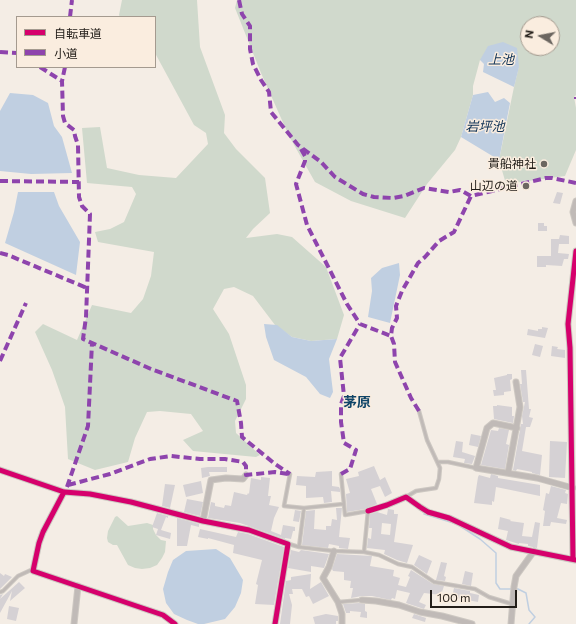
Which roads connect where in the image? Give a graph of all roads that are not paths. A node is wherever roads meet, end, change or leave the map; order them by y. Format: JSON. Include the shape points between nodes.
{"nodes":[{"id":1,"x":576,"y":201,"type":"edge"},
{"id":2,"x":576,"y":223,"type":"edge"},
{"id":3,"x":576,"y":251,"type":"edge"},
{"id":4,"x":516,"y":382,"type":"dead end"},
{"id":5,"x":419,"y":411,"type":"dead end"},
{"id":6,"x":517,"y":428,"type":"junction"},
{"id":7,"x":438,"y":462,"type":"junction"},
{"id":8,"x":476,"y":468,"type":"junction"},
{"id":9,"x":0,"y":470,"type":"edge"},
{"id":10,"x":508,"y":473,"type":"junction"},
{"id":11,"x":290,"y":474,"type":"dead end"},
{"id":12,"x":341,"y":474,"type":"dead end"},
{"id":13,"x":246,"y":475,"type":"dead end"},
{"id":14,"x":572,"y":488,"type":"junction"},
{"id":15,"x":64,"y":492,"type":"junction"},
{"id":16,"x":406,"y":497,"type":"junction"},
{"id":17,"x":343,"y":504,"type":"junction"},
{"id":18,"x":304,"y":508,"type":"junction"},
{"id":19,"x":368,"y":511,"type":"junction"},
{"id":20,"x":203,"y":521,"type":"junction"},
{"id":21,"x":288,"y":544,"type":"junction"},
{"id":22,"x":299,"y":547,"type":"junction"},
{"id":23,"x":334,"y":551,"type":"junction"},
{"id":24,"x":534,"y":551,"type":"junction"},
{"id":25,"x":364,"y":552,"type":"junction"},
{"id":26,"x":575,"y":560,"type":"edge"},
{"id":27,"x":33,"y":571,"type":"junction"},
{"id":28,"x":78,"y":586,"type":"junction"},
{"id":29,"x":0,"y":592,"type":"edge"},
{"id":30,"x":362,"y":600,"type":"joint"},
{"id":31,"x":338,"y":602,"type":"junction"},
{"id":32,"x":512,"y":604,"type":"junction"},
{"id":33,"x":74,"y":624,"type":"edge"},
{"id":34,"x":175,"y":624,"type":"edge"},
{"id":35,"x":275,"y":624,"type":"edge"},
{"id":36,"x":342,"y":624,"type":"edge"},
{"id":37,"x":472,"y":624,"type":"edge"},
{"id":38,"x":511,"y":624,"type":"edge"}],
"edges":[{"from":1,"to":2,"type":"street","via":[[573,212]]},
{"from":3,"to":14,"type":"street","via":[[568,324]]},
{"from":4,"to":6,"type":"street","via":[[520,407]]},
{"from":5,"to":7,"type":"lane","via":[[427,440]]},
{"from":6,"to":8,"type":"street","via":[[493,424],[487,428]]},
{"from":6,"to":10,"type":"street"},
{"from":7,"to":8,"type":"lane"},
{"from":7,"to":16,"type":"lane","via":[[440,468],[436,488],[416,491]]},
{"from":8,"to":10,"type":"street"},
{"from":9,"to":15,"type":"street"},
{"from":10,"to":14,"type":"street"},
{"from":11,"to":18,"type":"lane","via":[[284,506]]},
{"from":12,"to":17,"type":"lane"},
{"from":13,"to":20,"type":"street","via":[[242,479],[211,480]]},
{"from":14,"to":26,"type":"street"},
{"from":15,"to":20,"type":"street","via":[[131,502]]},
{"from":15,"to":27,"type":"street","via":[[43,532]]},
{"from":16,"to":19,"type":"street"},
{"from":16,"to":24,"type":"street","via":[[428,512],[449,518],[511,547]]},
{"from":17,"to":18,"type":"lane"},
{"from":17,"to":19,"type":"lane","via":[[345,515]]},
{"from":18,"to":22,"type":"lane"},
{"from":19,"to":25,"type":"lane"},
{"from":20,"to":21,"type":"street","via":[[249,530]]},
{"from":21,"to":22,"type":"lane"},
{"from":21,"to":35,"type":"street"},
{"from":22,"to":23,"type":"lane"},
{"from":23,"to":25,"type":"lane"},
{"from":23,"to":31,"type":"street","via":[[323,578]]},
{"from":24,"to":26,"type":"street"},
{"from":24,"to":32,"type":"street","via":[[516,576]]},
{"from":25,"to":32,"type":"lane","via":[[379,554],[398,564],[412,567],[434,582],[475,589],[489,597]]},
{"from":27,"to":28,"type":"street"},
{"from":27,"to":29,"type":"lane","via":[[18,576]]},
{"from":28,"to":33,"type":"street"},
{"from":28,"to":34,"type":"street","via":[[163,616]]},
{"from":30,"to":31,"type":"lane"},
{"from":30,"to":37,"type":"street","via":[[399,605]]},
{"from":31,"to":36,"type":"street"},
{"from":32,"to":38,"type":"street"}]}
